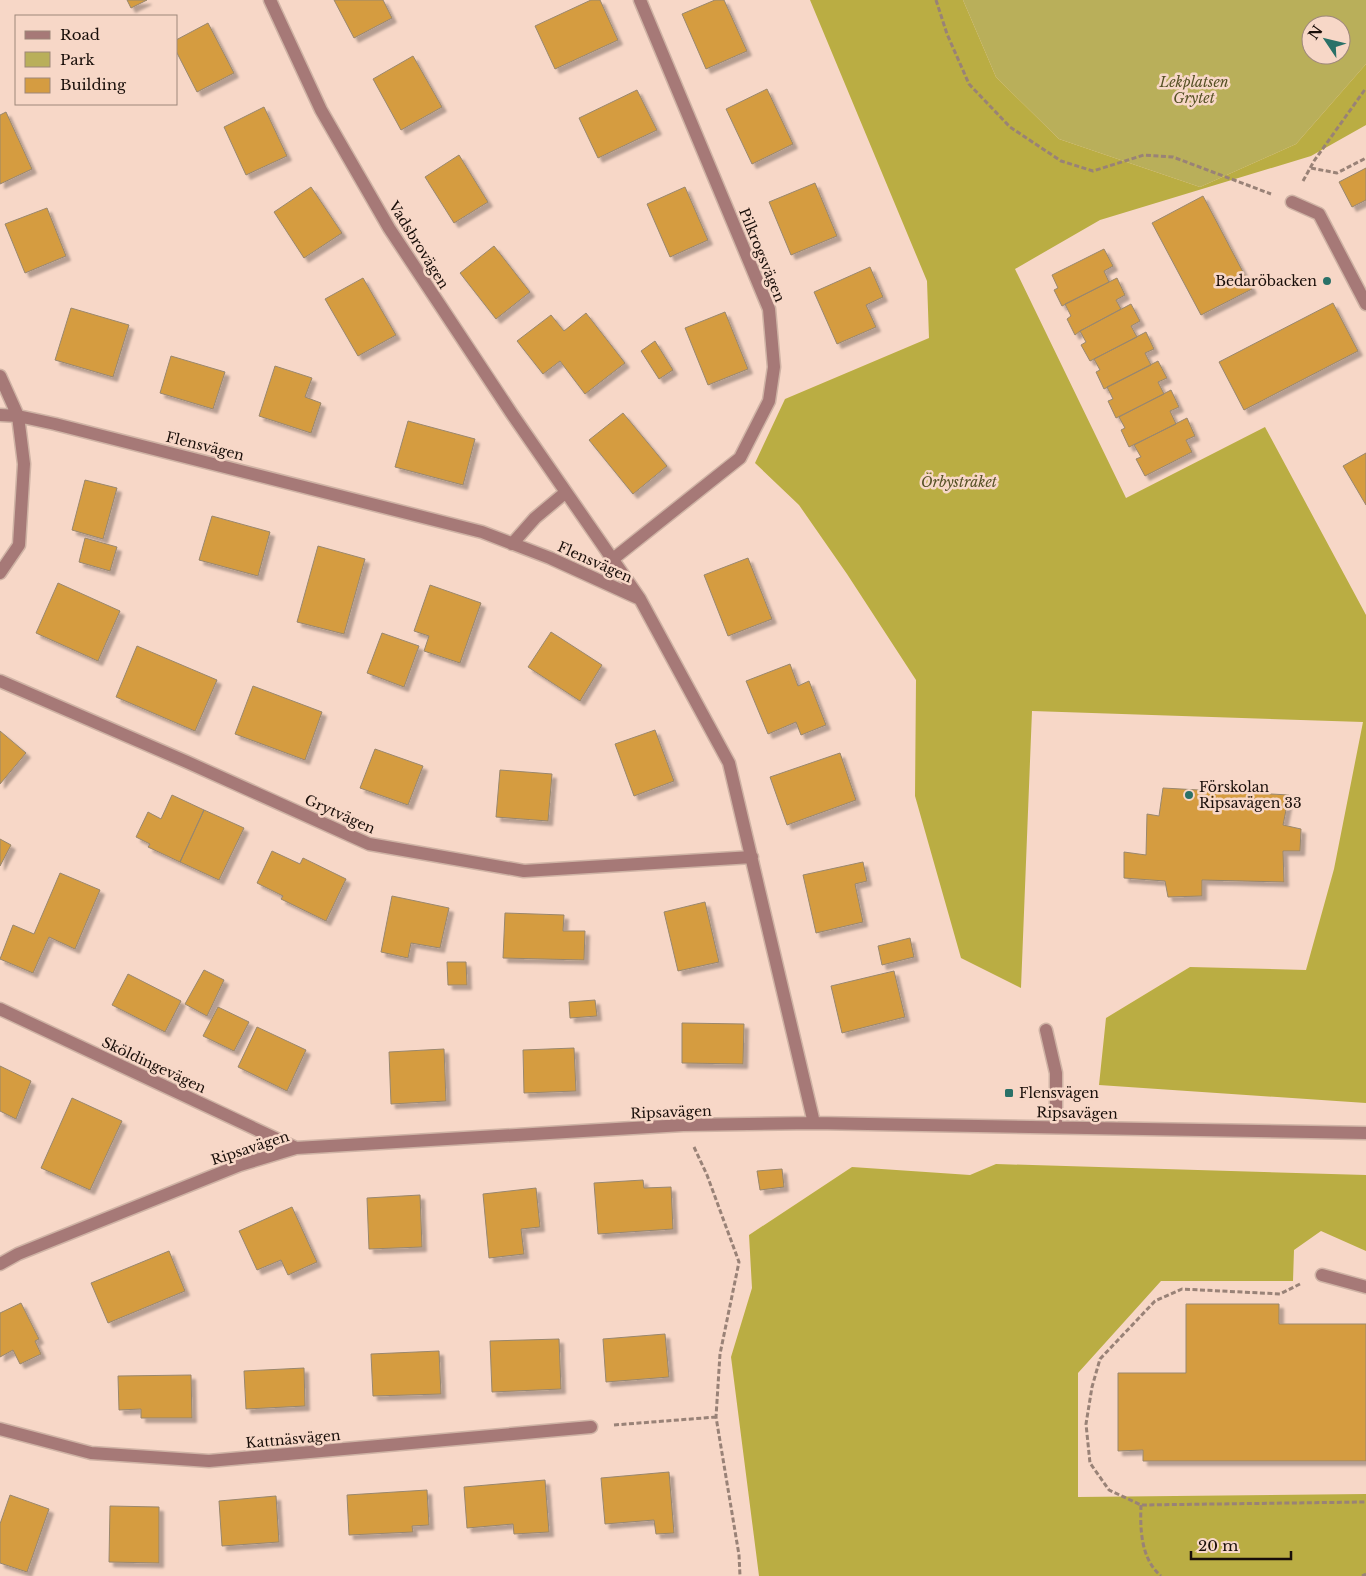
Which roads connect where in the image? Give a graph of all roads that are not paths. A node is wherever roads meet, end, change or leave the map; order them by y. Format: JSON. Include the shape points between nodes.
{"nodes":[{"id":1,"x":270,"y":0,"type":"edge"},
{"id":2,"x":640,"y":0,"type":"edge"},
{"id":3,"x":1292,"y":202,"type":"road end"},
{"id":4,"x":1366,"y":304,"type":"edge"},
{"id":5,"x":0,"y":376,"type":"edge"},
{"id":6,"x":0,"y":415,"type":"edge"},
{"id":7,"x":18,"y":416,"type":"junction"},
{"id":8,"x":566,"y":492,"type":"junction"},
{"id":9,"x":512,"y":544,"type":"junction"},
{"id":10,"x":613,"y":559,"type":"junction"},
{"id":11,"x":0,"y":573,"type":"edge"},
{"id":12,"x":640,"y":599,"type":"junction"},
{"id":13,"x":0,"y":681,"type":"edge"},
{"id":14,"x":752,"y":857,"type":"junction"},
{"id":15,"x":0,"y":1009,"type":"edge"},
{"id":16,"x":1046,"y":1030,"type":"dead end"},
{"id":17,"x":814,"y":1123,"type":"junction"},
{"id":18,"x":1056,"y":1127,"type":"junction"},
{"id":19,"x":1366,"y":1133,"type":"edge"},
{"id":20,"x":296,"y":1148,"type":"junction"},
{"id":21,"x":0,"y":1264,"type":"edge"},
{"id":22,"x":1322,"y":1274,"type":"road end"},
{"id":23,"x":1366,"y":1287,"type":"edge"},
{"id":24,"x":591,"y":1427,"type":"road end"},
{"id":25,"x":0,"y":1430,"type":"edge"}],
"edges":[{"from":1,"to":8,"type":"street","name":"Vadsbrovägen","via":[[322,110],[389,228]]},
{"from":2,"to":10,"type":"street","name":"Pilkrogsvägen","via":[[769,309],[774,367],[769,401],[740,458]]},
{"from":3,"to":4,"type":"street","via":[[1318,214]]},
{"from":5,"to":7,"type":"street"},
{"from":6,"to":7,"type":"street","name":"Flensvägen"},
{"from":7,"to":9,"type":"street","name":"Flensvägen","via":[[482,532]]},
{"from":7,"to":11,"type":"street","via":[[24,464],[19,545]]},
{"from":8,"to":9,"type":"street"},
{"from":8,"to":10,"type":"street","name":"Vadsbrovägen"},
{"from":9,"to":12,"type":"street","name":"Flensvägen"},
{"from":10,"to":12,"type":"street","name":"Vadsbrovägen"},
{"from":12,"to":14,"type":"street","name":"Flensvägen","via":[[729,763]]},
{"from":13,"to":14,"type":"street","name":"Grytvägen","via":[[370,844],[524,871]]},
{"from":14,"to":17,"type":"street","name":"Flensvägen"},
{"from":15,"to":20,"type":"street","name":"Sköldingevägen"},
{"from":16,"to":18,"type":"street","via":[[1056,1073]]},
{"from":17,"to":18,"type":"street","name":"Ripsavägen"},
{"from":17,"to":20,"type":"street","name":"Ripsavägen","via":[[683,1125]]},
{"from":18,"to":19,"type":"street","name":"Ripsavägen"},
{"from":20,"to":21,"type":"street","name":"Ripsavägen","via":[[240,1165]]},
{"from":22,"to":23,"type":"street"},
{"from":24,"to":25,"type":"street","name":"Kattnäsvägen","via":[[209,1461],[91,1452]]}]}
